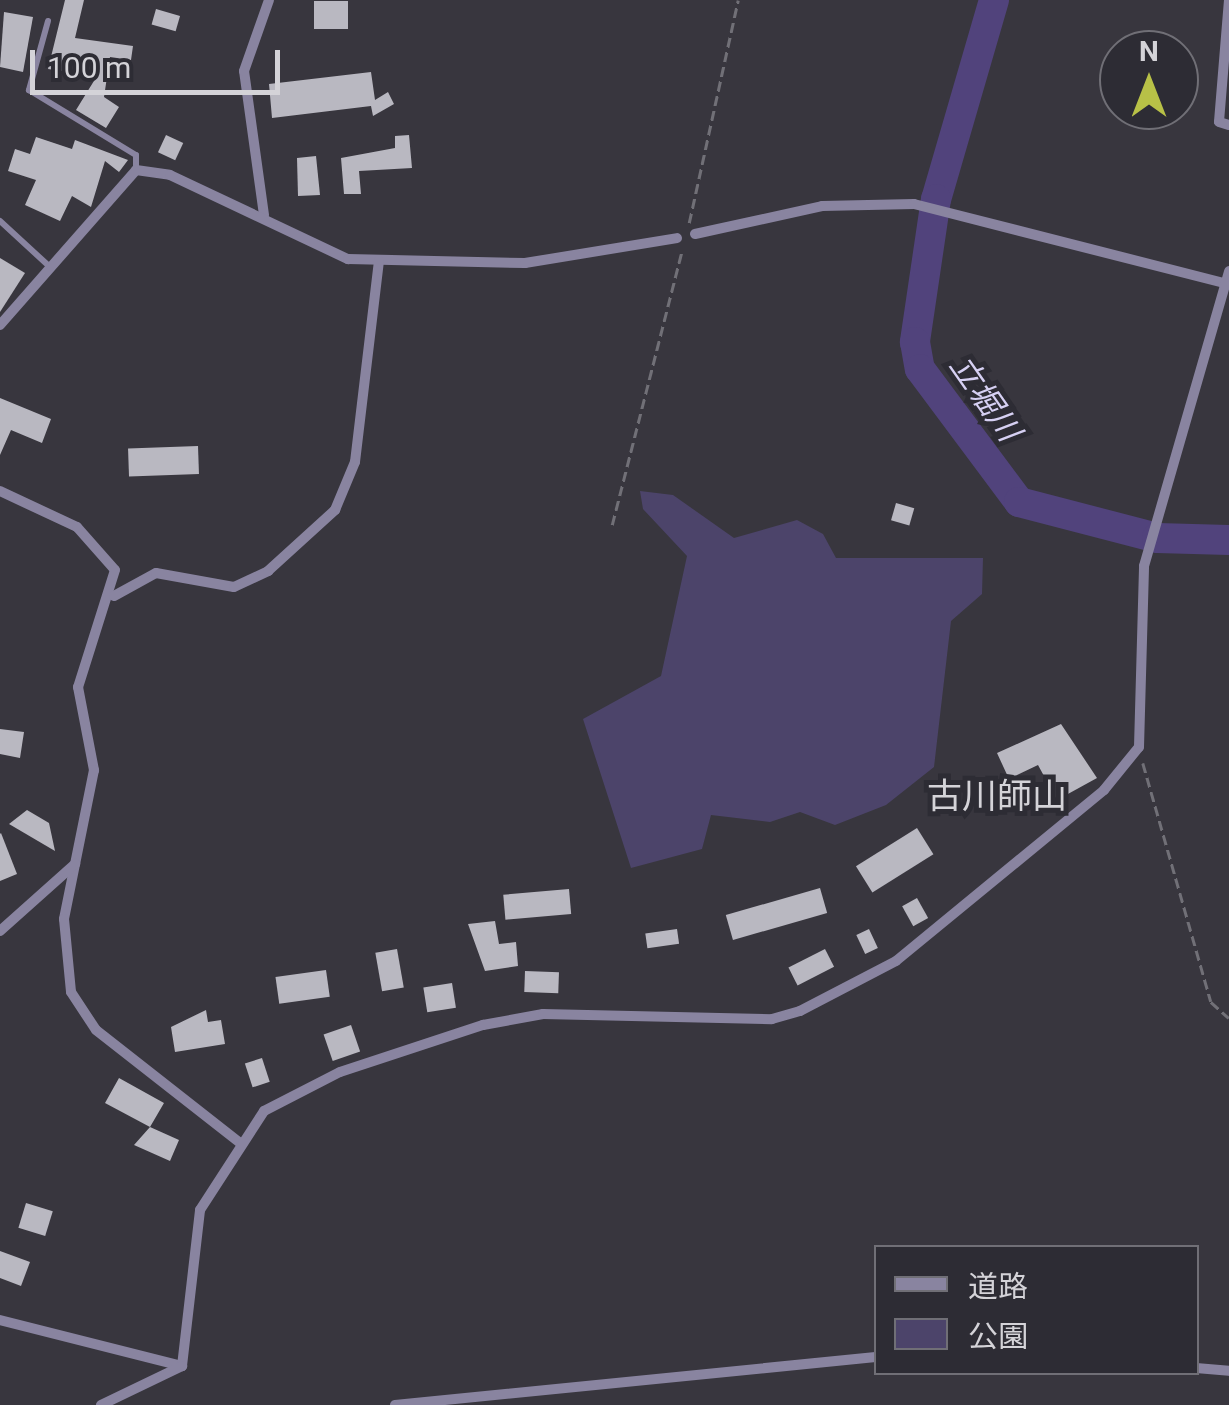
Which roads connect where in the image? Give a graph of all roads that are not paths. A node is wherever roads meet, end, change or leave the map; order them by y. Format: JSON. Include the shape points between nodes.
{"nodes":[{"id":1,"x":269,"y":0,"type":"edge"},
{"id":2,"x":1229,"y":0,"type":"edge"},
{"id":3,"x":48,"y":20,"type":"dead end"},
{"id":4,"x":1229,"y":125,"type":"edge"},
{"id":5,"x":136,"y":170,"type":"junction"},
{"id":6,"x":264,"y":215,"type":"junction"},
{"id":7,"x":0,"y":221,"type":"edge"},
{"id":8,"x":695,"y":234,"type":"dead end"},
{"id":9,"x":678,"y":238,"type":"dead end"},
{"id":10,"x":380,"y":260,"type":"junction"},
{"id":11,"x":50,"y":268,"type":"junction"},
{"id":12,"x":1228,"y":280,"type":"edge"},
{"id":13,"x":0,"y":325,"type":"edge"},
{"id":14,"x":0,"y":491,"type":"edge"},
{"id":15,"x":114,"y":596,"type":"junction"},
{"id":16,"x":76,"y":864,"type":"junction"},
{"id":17,"x":0,"y":931,"type":"edge"},
{"id":18,"x":240,"y":1142,"type":"junction"},
{"id":19,"x":0,"y":1320,"type":"edge"},
{"id":20,"x":874,"y":1357,"type":"edge"},
{"id":21,"x":182,"y":1366,"type":"junction"},
{"id":22,"x":1199,"y":1368,"type":"edge"},
{"id":23,"x":1229,"y":1371,"type":"edge"},
{"id":24,"x":100,"y":1405,"type":"edge"},
{"id":25,"x":395,"y":1405,"type":"edge"}],
"edges":[{"from":1,"to":6,"type":"street","via":[[244,71]]},
{"from":2,"to":4,"type":"street","via":[[1219,122]]},
{"from":3,"to":5,"type":"lane","via":[[28,90],[136,155]]},
{"from":5,"to":6,"type":"street"},
{"from":5,"to":11,"type":"street"},
{"from":6,"to":10,"type":"street","via":[[319,252]]},
{"from":7,"to":11,"type":"lane"},
{"from":8,"to":12,"type":"street","via":[[822,206],[914,204]]},
{"from":9,"to":10,"type":"street","via":[[568,260]]},
{"from":10,"to":15,"type":"street","via":[[355,462],[334,510],[268,571],[234,587],[156,573]]},
{"from":11,"to":13,"type":"street"},
{"from":12,"to":18,"type":"street","via":[[1144,566],[1134,760],[896,960],[829,1000],[772,1019],[543,1014],[483,1025],[302,1089],[264,1111]]},
{"from":14,"to":15,"type":"street","via":[[102,547],[115,570]]},
{"from":15,"to":16,"type":"street","via":[[78,687],[94,770]]},
{"from":16,"to":17,"type":"street"},
{"from":16,"to":18,"type":"street","via":[[64,920],[71,992],[96,1030]]},
{"from":18,"to":21,"type":"street","via":[[214,1178],[193,1236]]},
{"from":19,"to":21,"type":"street"},
{"from":20,"to":25,"type":"street"},
{"from":21,"to":24,"type":"street"},
{"from":22,"to":23,"type":"street"}]}
